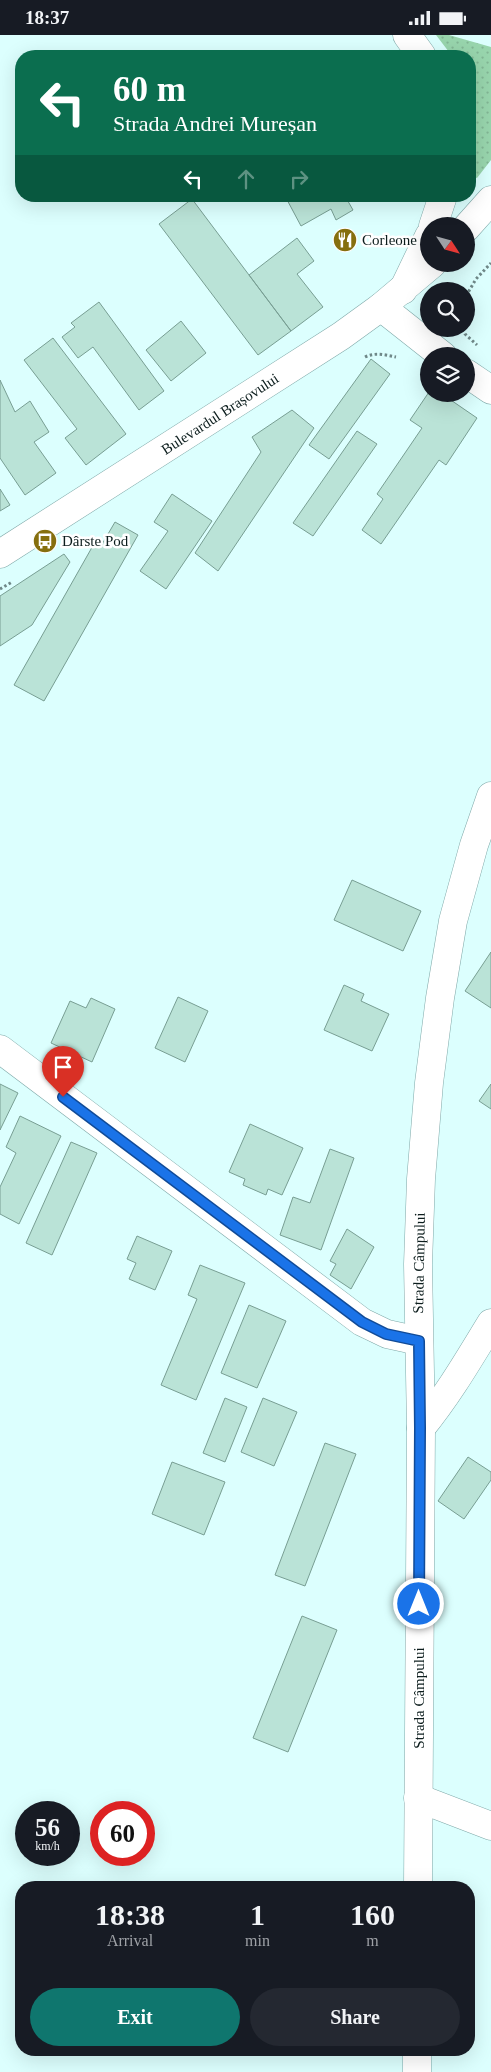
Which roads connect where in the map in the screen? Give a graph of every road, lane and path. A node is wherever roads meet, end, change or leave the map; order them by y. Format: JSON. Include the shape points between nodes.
{"nodes":[{"id":1,"x":407,"y":35,"type":"edge"},
{"id":2,"x":418,"y":50,"type":"edge"},
{"id":3,"x":491,"y":200,"type":"edge"},
{"id":4,"x":441,"y":202,"type":"edge"},
{"id":5,"x":436,"y":217,"type":"edge"},
{"id":6,"x":475,"y":218,"type":"edge"},
{"id":7,"x":420,"y":255,"type":"edge"},
{"id":8,"x":491,"y":263,"type":"edge"},
{"id":9,"x":422,"y":273,"type":"edge"},
{"id":10,"x":474,"y":282,"type":"edge"},
{"id":11,"x":403,"y":290,"type":"junction"},
{"id":12,"x":381,"y":307,"type":"junction"},
{"id":13,"x":432,"y":347,"type":"edge"},
{"id":14,"x":401,"y":358,"type":"dead end"},
{"id":15,"x":360,"y":360,"type":"dead end"},
{"id":16,"x":475,"y":379,"type":"edge"},
{"id":17,"x":491,"y":390,"type":"edge"},
{"id":18,"x":0,"y":553,"type":"edge"},
{"id":19,"x":17,"y":579,"type":"dead end"},
{"id":20,"x":0,"y":589,"type":"edge"},
{"id":21,"x":491,"y":796,"type":"edge"},
{"id":22,"x":0,"y":1049,"type":"edge"},
{"id":23,"x":491,"y":1323,"type":"edge"},
{"id":24,"x":419,"y":1341,"type":"junction"},
{"id":25,"x":420,"y":1428,"type":"junction"},
{"id":26,"x":418,"y":1798,"type":"junction"},
{"id":27,"x":491,"y":1826,"type":"edge"},
{"id":28,"x":418,"y":1881,"type":"edge"},
{"id":29,"x":417,"y":2056,"type":"edge"},
{"id":30,"x":417,"y":2072,"type":"edge"}],
"edges":[{"from":1,"to":2,"type":"main road"},
{"from":3,"to":6,"type":"main road"},
{"from":4,"to":5,"type":"main road"},
{"from":7,"to":11,"type":"main road"},
{"from":8,"to":10,"type":"path"},
{"from":9,"to":11,"type":"main road","name":"Bulevardul Brașovului"},
{"from":11,"to":12,"type":"main road","name":"Bulevardul Brașovului"},
{"from":12,"to":13,"type":"main road"},
{"from":12,"to":18,"type":"main road","name":"Bulevardul Brașovului","via":[[341,336]]},
{"from":14,"to":15,"type":"path","via":[[385,354],[368,355]]},
{"from":16,"to":17,"type":"main road"},
{"from":19,"to":20,"type":"path"},
{"from":21,"to":24,"type":"main road","name":"Strada Câmpului","via":[[453,921],[440,997],[421,1179]]},
{"from":22,"to":24,"type":"main road","via":[[362,1322],[386,1334]]},
{"from":23,"to":25,"type":"main road","via":[[455,1382]]},
{"from":24,"to":25,"type":"main road","name":"Strada Câmpului"},
{"from":25,"to":26,"type":"main road","name":"Strada Câmpului"},
{"from":26,"to":27,"type":"main road"},
{"from":26,"to":28,"type":"main road","name":"Strada Câmpului"},
{"from":29,"to":30,"type":"main road"}]}
